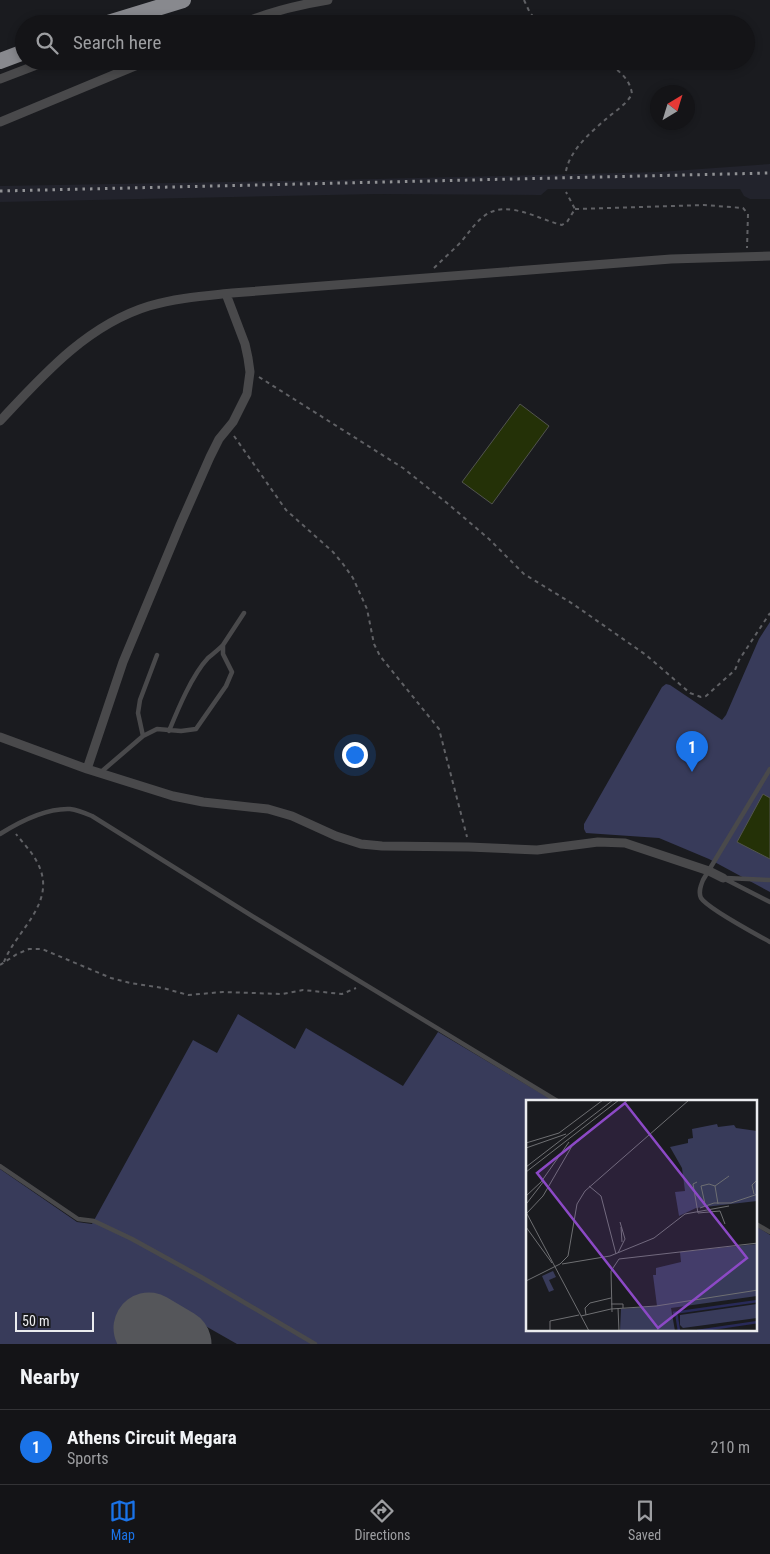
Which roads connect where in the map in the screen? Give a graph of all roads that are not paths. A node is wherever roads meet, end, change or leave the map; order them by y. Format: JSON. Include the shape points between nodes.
{"nodes":[{"id":1,"x":184,"y":0,"type":"edge"},
{"id":2,"x":328,"y":0,"type":"edge"},
{"id":3,"x":135,"y":15,"type":"edge"},
{"id":4,"x":263,"y":15,"type":"edge"},
{"id":5,"x":15,"y":55,"type":"edge"},
{"id":6,"x":0,"y":61,"type":"edge"},
{"id":7,"x":24,"y":70,"type":"edge"},
{"id":8,"x":125,"y":70,"type":"edge"},
{"id":9,"x":0,"y":79,"type":"edge"},
{"id":10,"x":0,"y":122,"type":"edge"},
{"id":11,"x":770,"y":256,"type":"edge"},
{"id":12,"x":226,"y":294,"type":"junction"},
{"id":13,"x":0,"y":421,"type":"edge"},
{"id":14,"x":244,"y":613,"type":"dead end"},
{"id":15,"x":223,"y":645,"type":"junction"},
{"id":16,"x":158,"y":655,"type":"dead end"},
{"id":17,"x":169,"y":731,"type":"junction"},
{"id":18,"x":143,"y":736,"type":"junction"},
{"id":19,"x":0,"y":737,"type":"edge"},
{"id":20,"x":87,"y":769,"type":"junction"},
{"id":21,"x":770,"y":769,"type":"edge"},
{"id":22,"x":100,"y":773,"type":"junction"},
{"id":23,"x":0,"y":834,"type":"edge"},
{"id":24,"x":709,"y":871,"type":"junction"},
{"id":25,"x":723,"y":878,"type":"junction"},
{"id":26,"x":770,"y":880,"type":"edge"},
{"id":27,"x":770,"y":902,"type":"edge"},
{"id":28,"x":770,"y":942,"type":"edge"},
{"id":29,"x":555,"y":1100,"type":"edge"},
{"id":30,"x":0,"y":1166,"type":"edge"},
{"id":31,"x":758,"y":1225,"type":"edge"},
{"id":32,"x":770,"y":1232,"type":"edge"},
{"id":33,"x":315,"y":1344,"type":"edge"}],
"edges":[{"from":1,"to":3,"type":"highway"},
{"from":2,"to":4,"type":"street"},
{"from":5,"to":6,"type":"highway"},
{"from":7,"to":9,"type":"street"},
{"from":8,"to":10,"type":"street"},
{"from":11,"to":12,"type":"street","via":[[662,260]]},
{"from":12,"to":13,"type":"street","via":[[149,306],[115,320],[58,361]]},
{"from":12,"to":20,"type":"street","via":[[245,344],[250,372],[247,394],[219,439],[196,487],[123,662]]},
{"from":14,"to":15,"type":"lane"},
{"from":15,"to":17,"type":"lane","via":[[207,659],[196,676]]},
{"from":15,"to":17,"type":"lane","via":[[223,654],[232,672],[226,686],[196,729]]},
{"from":16,"to":18,"type":"lane","via":[[140,700],[138,713]]},
{"from":17,"to":18,"type":"lane","via":[[157,729]]},
{"from":18,"to":22,"type":"lane"},
{"from":19,"to":20,"type":"street"},
{"from":20,"to":22,"type":"street"},
{"from":21,"to":24,"type":"lane"},
{"from":22,"to":24,"type":"street","via":[[173,796],[268,809],[361,844],[537,850],[598,842],[625,844]]},
{"from":23,"to":29,"type":"lane","via":[[57,810],[80,811],[92,816]]},
{"from":24,"to":25,"type":"street"},
{"from":24,"to":28,"type":"lane","via":[[700,886],[702,899],[721,914]]},
{"from":25,"to":26,"type":"lane"},
{"from":25,"to":27,"type":"lane"},
{"from":30,"to":33,"type":"lane","via":[[78,1219],[94,1220],[132,1239]]},
{"from":31,"to":32,"type":"lane"}]}
